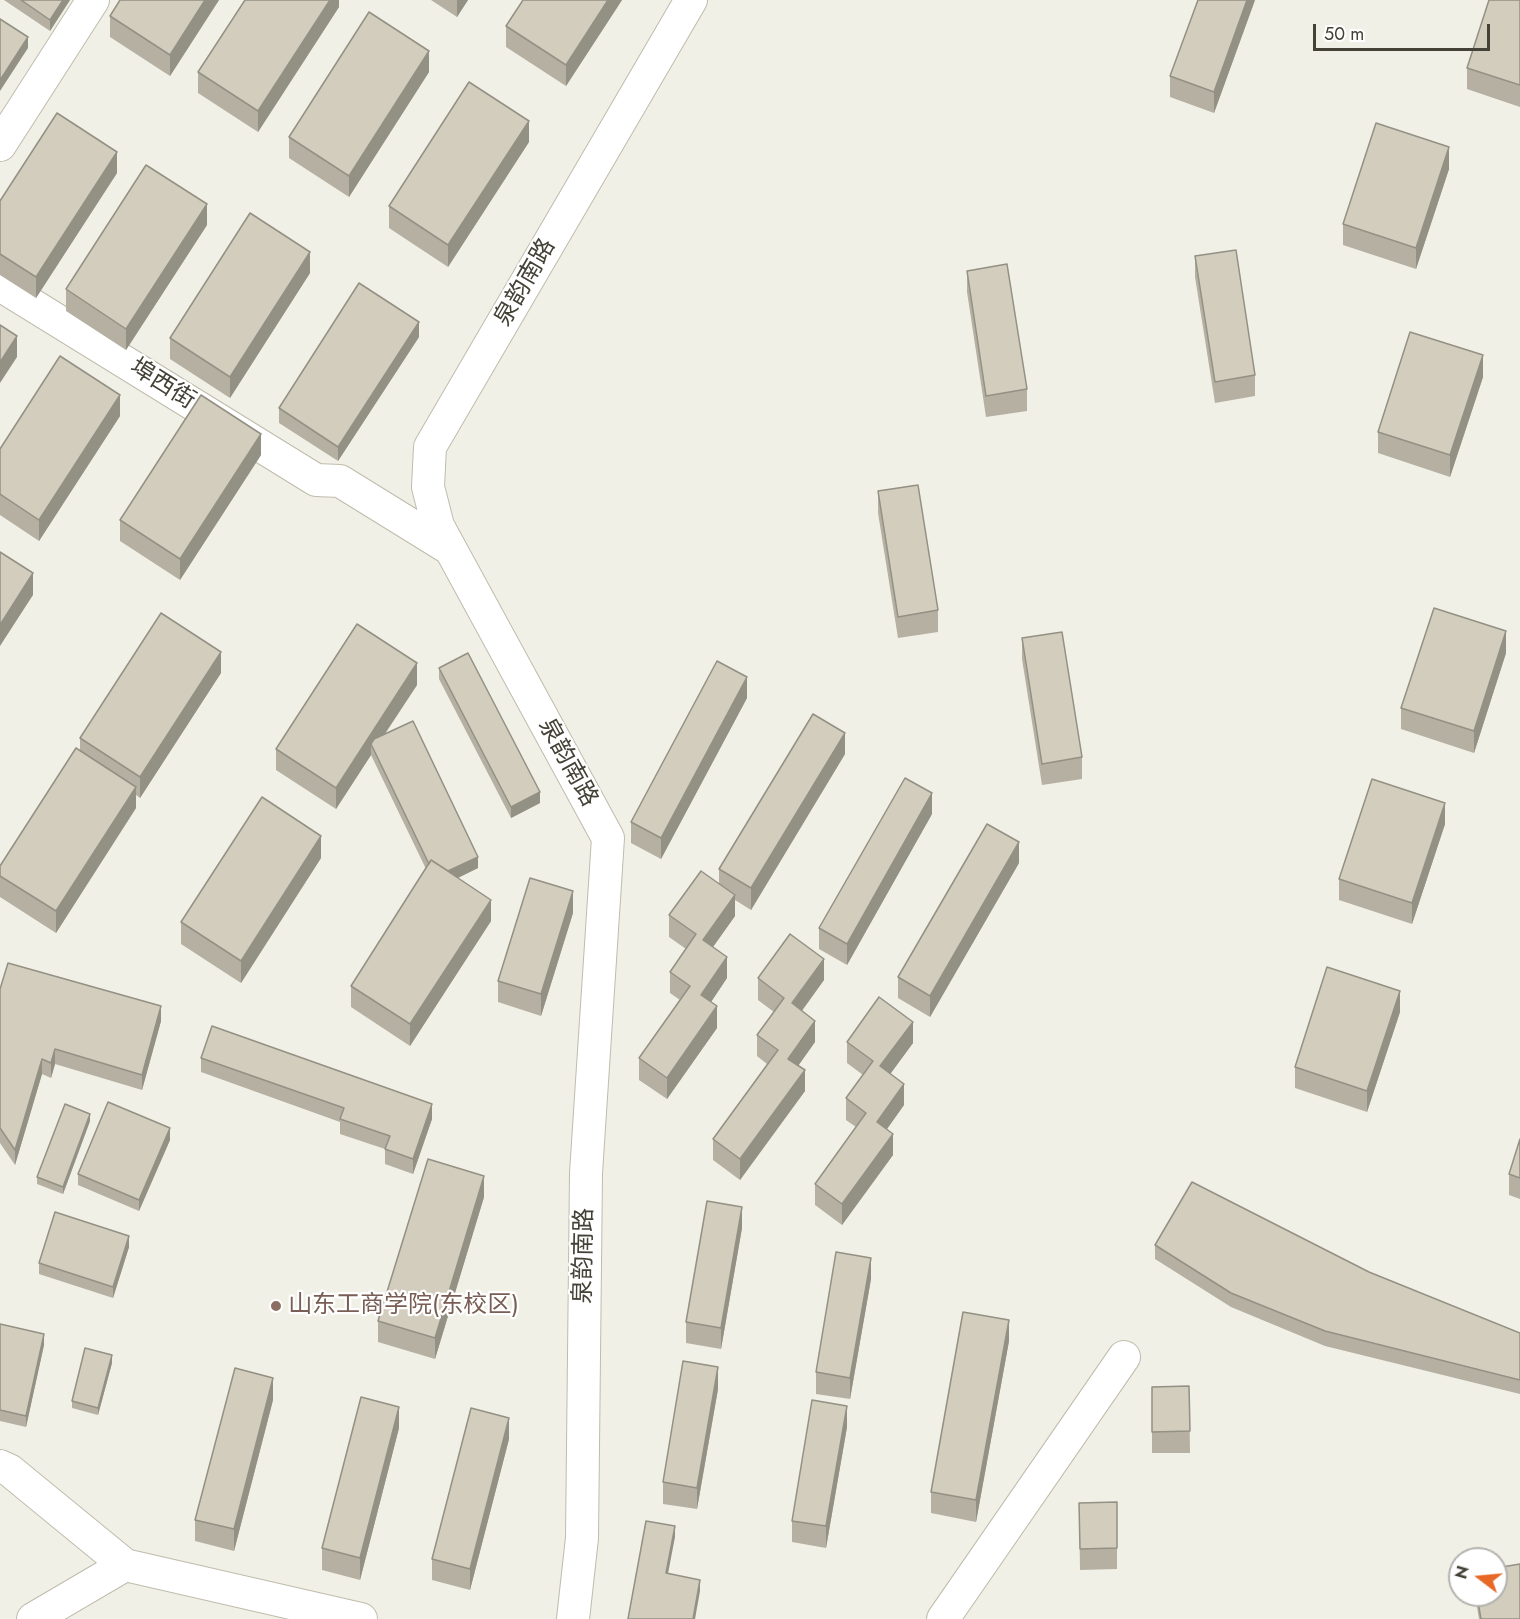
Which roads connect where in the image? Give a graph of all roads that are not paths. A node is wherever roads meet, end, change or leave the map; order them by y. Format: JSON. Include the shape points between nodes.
{"nodes":[{"id":1,"x":93,"y":0,"type":"edge"},
{"id":2,"x":691,"y":0,"type":"edge"},
{"id":3,"x":0,"y":145,"type":"edge"},
{"id":4,"x":0,"y":285,"type":"edge"},
{"id":5,"x":450,"y":549,"type":"junction"},
{"id":6,"x":1124,"y":1358,"type":"dead end"},
{"id":7,"x":0,"y":1466,"type":"edge"},
{"id":8,"x":124,"y":1565,"type":"junction"},
{"id":9,"x":33,"y":1619,"type":"edge"},
{"id":10,"x":361,"y":1619,"type":"edge"},
{"id":11,"x":573,"y":1619,"type":"edge"},
{"id":12,"x":943,"y":1619,"type":"edge"}],
"edges":[{"from":1,"to":3,"type":"street"},
{"from":2,"to":5,"type":"street","name":"泉韵南路","via":[[430,447],[428,488],[438,526]]},
{"from":4,"to":5,"type":"street","name":"埠西街","via":[[316,480],[340,482]]},
{"from":5,"to":11,"type":"street","name":"泉韵南路","via":[[608,838],[586,1173],[582,1538]]},
{"from":6,"to":12,"type":"street"},
{"from":7,"to":8,"type":"street"},
{"from":8,"to":9,"type":"street"},
{"from":8,"to":10,"type":"street"}]}
